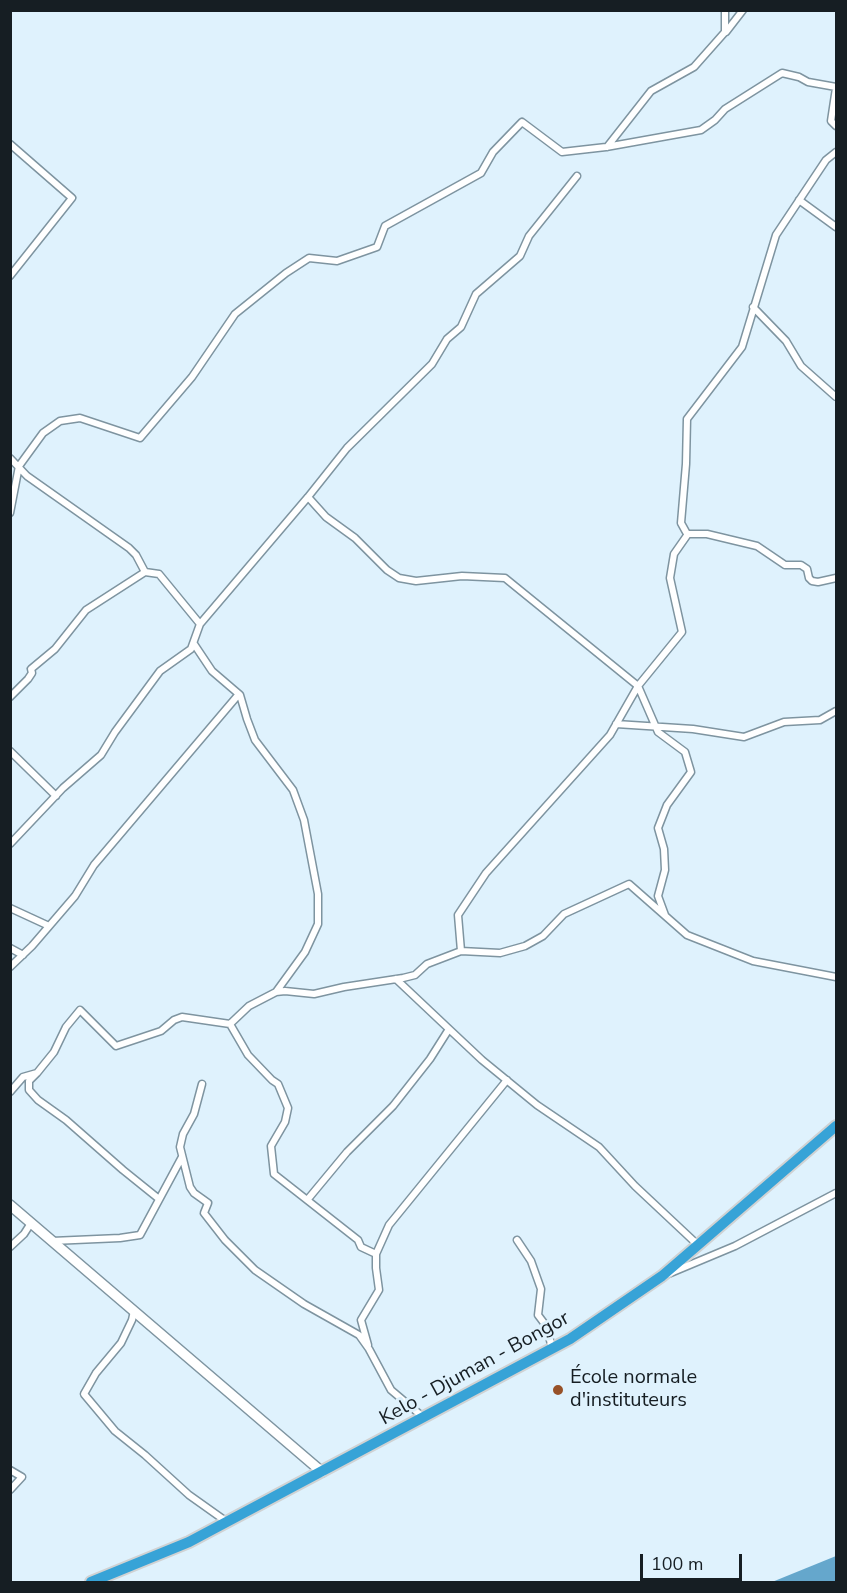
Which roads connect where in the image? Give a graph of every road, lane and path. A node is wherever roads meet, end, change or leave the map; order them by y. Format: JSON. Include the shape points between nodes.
{"nodes":[{"id":1,"x":725,"y":10,"type":"edge"},
{"id":2,"x":743,"y":10,"type":"edge"},
{"id":3,"x":725,"y":32,"type":"junction"},
{"id":4,"x":837,"y":88,"type":"edge"},
{"id":5,"x":837,"y":126,"type":"edge"},
{"id":6,"x":10,"y":144,"type":"edge"},
{"id":7,"x":606,"y":147,"type":"junction"},
{"id":8,"x":837,"y":152,"type":"edge"},
{"id":9,"x":577,"y":176,"type":"dead end"},
{"id":10,"x":799,"y":200,"type":"junction"},
{"id":11,"x":837,"y":227,"type":"edge"},
{"id":12,"x":10,"y":276,"type":"edge"},
{"id":13,"x":753,"y":307,"type":"junction"},
{"id":14,"x":837,"y":397,"type":"edge"},
{"id":15,"x":10,"y":458,"type":"edge"},
{"id":16,"x":19,"y":466,"type":"junction"},
{"id":17,"x":308,"y":497,"type":"junction"},
{"id":18,"x":10,"y":513,"type":"edge"},
{"id":19,"x":686,"y":532,"type":"dead end"},
{"id":20,"x":145,"y":573,"type":"junction"},
{"id":21,"x":837,"y":578,"type":"edge"},
{"id":22,"x":200,"y":624,"type":"junction"},
{"id":23,"x":194,"y":644,"type":"junction"},
{"id":24,"x":10,"y":685,"type":"edge"},
{"id":25,"x":638,"y":686,"type":"junction"},
{"id":26,"x":16,"y":691,"type":"junction"},
{"id":27,"x":239,"y":694,"type":"junction"},
{"id":28,"x":10,"y":697,"type":"edge"},
{"id":29,"x":837,"y":711,"type":"edge"},
{"id":30,"x":616,"y":724,"type":"junction"},
{"id":31,"x":656,"y":726,"type":"junction"},
{"id":32,"x":10,"y":752,"type":"edge"},
{"id":33,"x":56,"y":796,"type":"junction"},
{"id":34,"x":10,"y":844,"type":"edge"},
{"id":35,"x":10,"y":908,"type":"edge"},
{"id":36,"x":665,"y":915,"type":"junction"},
{"id":37,"x":49,"y":926,"type":"junction"},
{"id":38,"x":10,"y":948,"type":"edge"},
{"id":39,"x":461,"y":951,"type":"junction"},
{"id":40,"x":23,"y":955,"type":"junction"},
{"id":41,"x":10,"y":967,"type":"edge"},
{"id":42,"x":837,"y":977,"type":"edge"},
{"id":43,"x":396,"y":979,"type":"junction"},
{"id":44,"x":276,"y":992,"type":"junction"},
{"id":45,"x":230,"y":1024,"type":"junction"},
{"id":46,"x":449,"y":1029,"type":"junction"},
{"id":47,"x":37,"y":1072,"type":"junction"},
{"id":48,"x":507,"y":1080,"type":"junction"},
{"id":49,"x":202,"y":1084,"type":"dead end"},
{"id":50,"x":10,"y":1092,"type":"edge"},
{"id":51,"x":837,"y":1126,"type":"edge"},
{"id":52,"x":182,"y":1157,"type":"junction"},
{"id":53,"x":837,"y":1193,"type":"edge"},
{"id":54,"x":159,"y":1199,"type":"junction"},
{"id":55,"x":308,"y":1199,"type":"junction"},
{"id":56,"x":10,"y":1205,"type":"edge"},
{"id":57,"x":31,"y":1223,"type":"junction"},
{"id":58,"x":517,"y":1240,"type":"dead end"},
{"id":59,"x":52,"y":1241,"type":"junction"},
{"id":60,"x":699,"y":1246,"type":"junction"},
{"id":61,"x":10,"y":1247,"type":"edge"},
{"id":62,"x":376,"y":1254,"type":"junction"},
{"id":63,"x":662,"y":1276,"type":"junction"},
{"id":64,"x":134,"y":1311,"type":"junction"},
{"id":65,"x":369,"y":1348,"type":"junction"},
{"id":66,"x":552,"y":1349,"type":"junction"},
{"id":67,"x":423,"y":1417,"type":"junction"},
{"id":68,"x":10,"y":1470,"type":"edge"},
{"id":69,"x":322,"y":1472,"type":"junction"},
{"id":70,"x":10,"y":1490,"type":"edge"},
{"id":71,"x":227,"y":1523,"type":"junction"},
{"id":72,"x":91,"y":1582,"type":"edge"}],
"edges":[{"from":1,"to":3,"type":"street"},
{"from":2,"to":3,"type":"street"},
{"from":3,"to":7,"type":"street","via":[[694,67],[651,91]]},
{"from":4,"to":5,"type":"street","via":[[831,121]]},
{"from":4,"to":7,"type":"street","via":[[782,73],[701,130]]},
{"from":6,"to":12,"type":"street","via":[[72,198]]},
{"from":7,"to":16,"type":"street","via":[[562,152],[522,122],[493,152],[481,173],[385,226],[377,247],[337,261],[309,258],[235,314],[192,377],[140,438],[80,418],[60,421],[44,433]]},
{"from":8,"to":10,"type":"street","via":[[826,160]]},
{"from":9,"to":17,"type":"street","via":[[529,236],[520,256],[476,294],[461,327],[447,339],[432,364],[347,448]]},
{"from":10,"to":11,"type":"street"},
{"from":10,"to":13,"type":"street","via":[[776,235]]},
{"from":13,"to":14,"type":"street","via":[[786,341],[801,366]]},
{"from":13,"to":19,"type":"street","via":[[742,347],[687,419],[681,523]]},
{"from":15,"to":16,"type":"street"},
{"from":16,"to":18,"type":"street"},
{"from":16,"to":20,"type":"street","via":[[27,476],[129,548]]},
{"from":17,"to":22,"type":"street"},
{"from":17,"to":25,"type":"street","via":[[326,518],[399,578],[505,578]]},
{"from":20,"to":22,"type":"street","via":[[159,574]]},
{"from":20,"to":26,"type":"street","via":[[86,610],[55,649],[31,669],[28,680]]},
{"from":21,"to":25,"type":"street","via":[[812,581],[801,565],[785,565],[756,546],[707,534],[688,534],[674,554],[670,578],[682,632]]},
{"from":22,"to":23,"type":"street"},
{"from":23,"to":27,"type":"street","via":[[212,671]]},
{"from":23,"to":33,"type":"street","via":[[160,671],[100,755]]},
{"from":24,"to":26,"type":"street"},
{"from":25,"to":30,"type":"street"},
{"from":25,"to":31,"type":"street"},
{"from":26,"to":28,"type":"street"},
{"from":27,"to":37,"type":"street","via":[[94,865],[75,896]]},
{"from":27,"to":44,"type":"street","via":[[255,740],[293,790],[304,820],[318,894],[318,924],[306,952]]},
{"from":29,"to":31,"type":"street","via":[[820,720],[784,722],[744,737]]},
{"from":30,"to":31,"type":"street"},
{"from":30,"to":39,"type":"street","via":[[486,873],[463,906],[458,915]]},
{"from":31,"to":36,"type":"street","via":[[658,732],[685,752],[691,772],[667,805],[658,828],[665,870],[658,896]]},
{"from":32,"to":33,"type":"street"},
{"from":33,"to":34,"type":"street"},
{"from":35,"to":37,"type":"street"},
{"from":36,"to":39,"type":"street","via":[[629,884],[564,914],[543,936],[525,946],[500,953]]},
{"from":36,"to":42,"type":"street","via":[[687,935],[712,946],[753,960]]},
{"from":37,"to":40,"type":"street"},
{"from":38,"to":40,"type":"street"},
{"from":39,"to":43,"type":"street","via":[[427,964],[415,975]]},
{"from":40,"to":41,"type":"street"},
{"from":43,"to":44,"type":"street","via":[[314,994]]},
{"from":43,"to":46,"type":"street"},
{"from":44,"to":45,"type":"street","via":[[249,1006]]},
{"from":45,"to":47,"type":"street","via":[[182,1017],[160,1030],[116,1046],[80,1010]]},
{"from":45,"to":55,"type":"street","via":[[248,1055],[283,1092],[288,1112],[271,1146],[274,1174]]},
{"from":46,"to":48,"type":"street"},
{"from":46,"to":55,"type":"street","via":[[399,1099]]},
{"from":47,"to":50,"type":"street","via":[[23,1077]]},
{"from":47,"to":54,"type":"street","via":[[29,1081],[29,1090],[38,1100],[66,1119]]},
{"from":48,"to":60,"type":"street","via":[[537,1106],[599,1147]]},
{"from":48,"to":62,"type":"street","via":[[389,1225]]},
{"from":49,"to":52,"type":"street","via":[[194,1114],[180,1140]]},
{"from":51,"to":60,"type":"highway","name":"Kelo - Djuman - Bongor"},
{"from":52,"to":54,"type":"street"},
{"from":52,"to":65,"type":"street","via":[[190,1187],[208,1203],[204,1213],[243,1259],[274,1285],[352,1329]]},
{"from":53,"to":63,"type":"street","via":[[735,1246]]},
{"from":54,"to":59,"type":"street","via":[[137,1236]]},
{"from":55,"to":62,"type":"street","via":[[358,1240],[361,1247]]},
{"from":56,"to":57,"type":"street"},
{"from":57,"to":59,"type":"street"},
{"from":57,"to":61,"type":"street"},
{"from":58,"to":66,"type":"street","via":[[531,1261],[541,1289],[538,1315],[547,1327]]},
{"from":59,"to":64,"type":"street"},
{"from":60,"to":63,"type":"highway","name":"Kelo - Djuman - Bongor"},
{"from":62,"to":65,"type":"street","via":[[379,1290],[361,1320]]},
{"from":63,"to":66,"type":"highway","name":"Kelo - Djuman - Bongor"},
{"from":64,"to":69,"type":"street"},
{"from":64,"to":71,"type":"street","via":[[121,1343],[84,1394],[115,1431]]},
{"from":65,"to":67,"type":"street","via":[[391,1390]]},
{"from":66,"to":67,"type":"highway","name":"Kelo - Djuman - Bongor"},
{"from":67,"to":69,"type":"highway","name":"Kelo - Djuman - Bongor"},
{"from":68,"to":70,"type":"street","via":[[22,1477]]},
{"from":69,"to":71,"type":"highway","name":"Kelo - Djuman - Bongor"},
{"from":71,"to":72,"type":"highway","name":"Kelo - Djuman - Bongor"}]}
